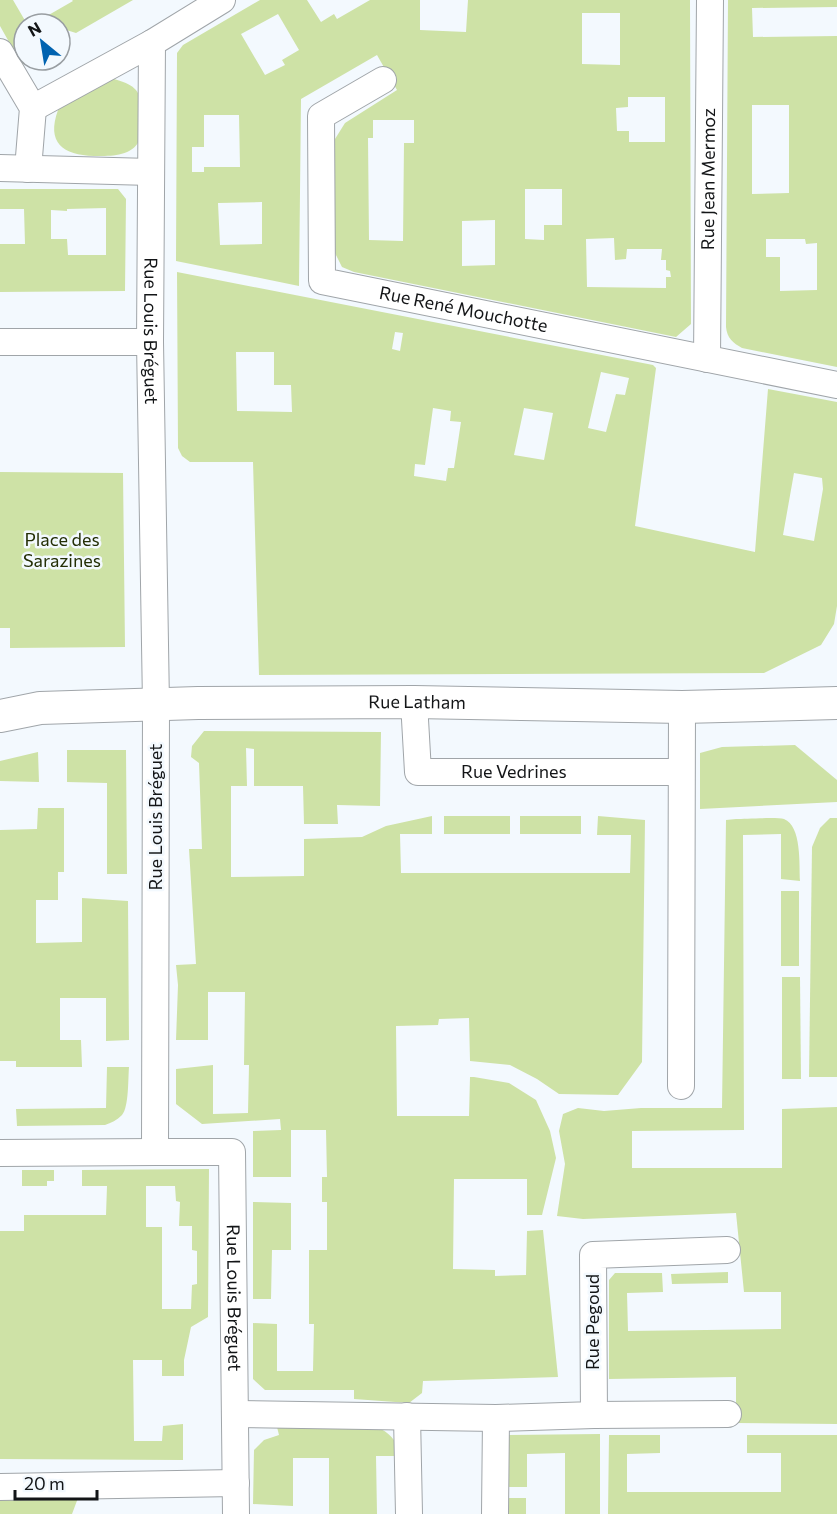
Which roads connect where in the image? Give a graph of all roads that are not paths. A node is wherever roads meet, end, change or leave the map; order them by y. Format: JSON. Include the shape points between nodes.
{"nodes":[{"id":1,"x":222,"y":0,"type":"edge"},
{"id":2,"x":710,"y":0,"type":"edge"},
{"id":3,"x":152,"y":43,"type":"junction"},
{"id":4,"x":0,"y":52,"type":"edge"},
{"id":5,"x":383,"y":80,"type":"dead end"},
{"id":6,"x":33,"y":108,"type":"junction"},
{"id":7,"x":0,"y":168,"type":"edge"},
{"id":8,"x":28,"y":169,"type":"junction"},
{"id":9,"x":151,"y":172,"type":"junction"},
{"id":10,"x":0,"y":342,"type":"edge"},
{"id":11,"x":150,"y":342,"type":"junction"},
{"id":12,"x":707,"y":359,"type":"junction"},
{"id":13,"x":837,"y":385,"type":"edge"},
{"id":14,"x":414,"y":702,"type":"junction"},
{"id":15,"x":837,"y":703,"type":"edge"},
{"id":16,"x":156,"y":704,"type":"junction"},
{"id":17,"x":682,"y":707,"type":"junction"},
{"id":18,"x":0,"y":716,"type":"edge"},
{"id":19,"x":681,"y":772,"type":"junction"},
{"id":20,"x":681,"y":1086,"type":"dead end"},
{"id":21,"x":155,"y":1152,"type":"junction"},
{"id":22,"x":0,"y":1153,"type":"edge"},
{"id":23,"x":727,"y":1251,"type":"dead end"},
{"id":24,"x":235,"y":1414,"type":"junction"},
{"id":25,"x":728,"y":1414,"type":"dead end"},
{"id":26,"x":594,"y":1415,"type":"junction"},
{"id":27,"x":407,"y":1416,"type":"junction"},
{"id":28,"x":496,"y":1418,"type":"junction"},
{"id":29,"x":236,"y":1483,"type":"junction"},
{"id":30,"x":0,"y":1487,"type":"edge"},
{"id":31,"x":236,"y":1514,"type":"edge"},
{"id":32,"x":409,"y":1514,"type":"edge"},
{"id":33,"x":495,"y":1514,"type":"edge"}],
"edges":[{"from":1,"to":3,"type":"street"},
{"from":2,"to":12,"type":"street","name":"Rue Jean Mermoz"},
{"from":3,"to":6,"type":"street"},
{"from":3,"to":9,"type":"street","name":"Rue Louis Bréguet"},
{"from":4,"to":6,"type":"street"},
{"from":5,"to":12,"type":"street","name":"Rue René Mouchotte","via":[[321,116],[322,281]]},
{"from":6,"to":8,"type":"street"},
{"from":7,"to":8,"type":"street"},
{"from":8,"to":9,"type":"street"},
{"from":9,"to":11,"type":"street","name":"Rue Louis Bréguet"},
{"from":10,"to":11,"type":"street"},
{"from":11,"to":16,"type":"street","name":"Rue Louis Bréguet"},
{"from":12,"to":13,"type":"street","name":"Rue René Mouchotte"},
{"from":14,"to":16,"type":"street","name":"Rue Latham"},
{"from":14,"to":17,"type":"street","name":"Rue Latham"},
{"from":14,"to":19,"type":"street","name":"Rue Vedrines","via":[[418,772]]},
{"from":15,"to":17,"type":"street","name":"Rue Latham"},
{"from":16,"to":18,"type":"street","name":"Rue Latham","via":[[40,708]]},
{"from":16,"to":21,"type":"street","name":"Rue Louis Bréguet"},
{"from":17,"to":19,"type":"street"},
{"from":19,"to":20,"type":"street"},
{"from":21,"to":22,"type":"street"},
{"from":21,"to":24,"type":"street","name":"Rue Louis Bréguet","via":[[232,1152]]},
{"from":23,"to":26,"type":"street","name":"Rue Pegoud","via":[[593,1256]]},
{"from":24,"to":27,"type":"street"},
{"from":24,"to":29,"type":"street","name":"Rue Louis Bréguet"},
{"from":25,"to":26,"type":"street"},
{"from":26,"to":28,"type":"street"},
{"from":27,"to":28,"type":"street"},
{"from":27,"to":32,"type":"street"},
{"from":28,"to":33,"type":"street"},
{"from":29,"to":30,"type":"street"},
{"from":29,"to":31,"type":"street","name":"Rue Louis Bréguet"}]}
